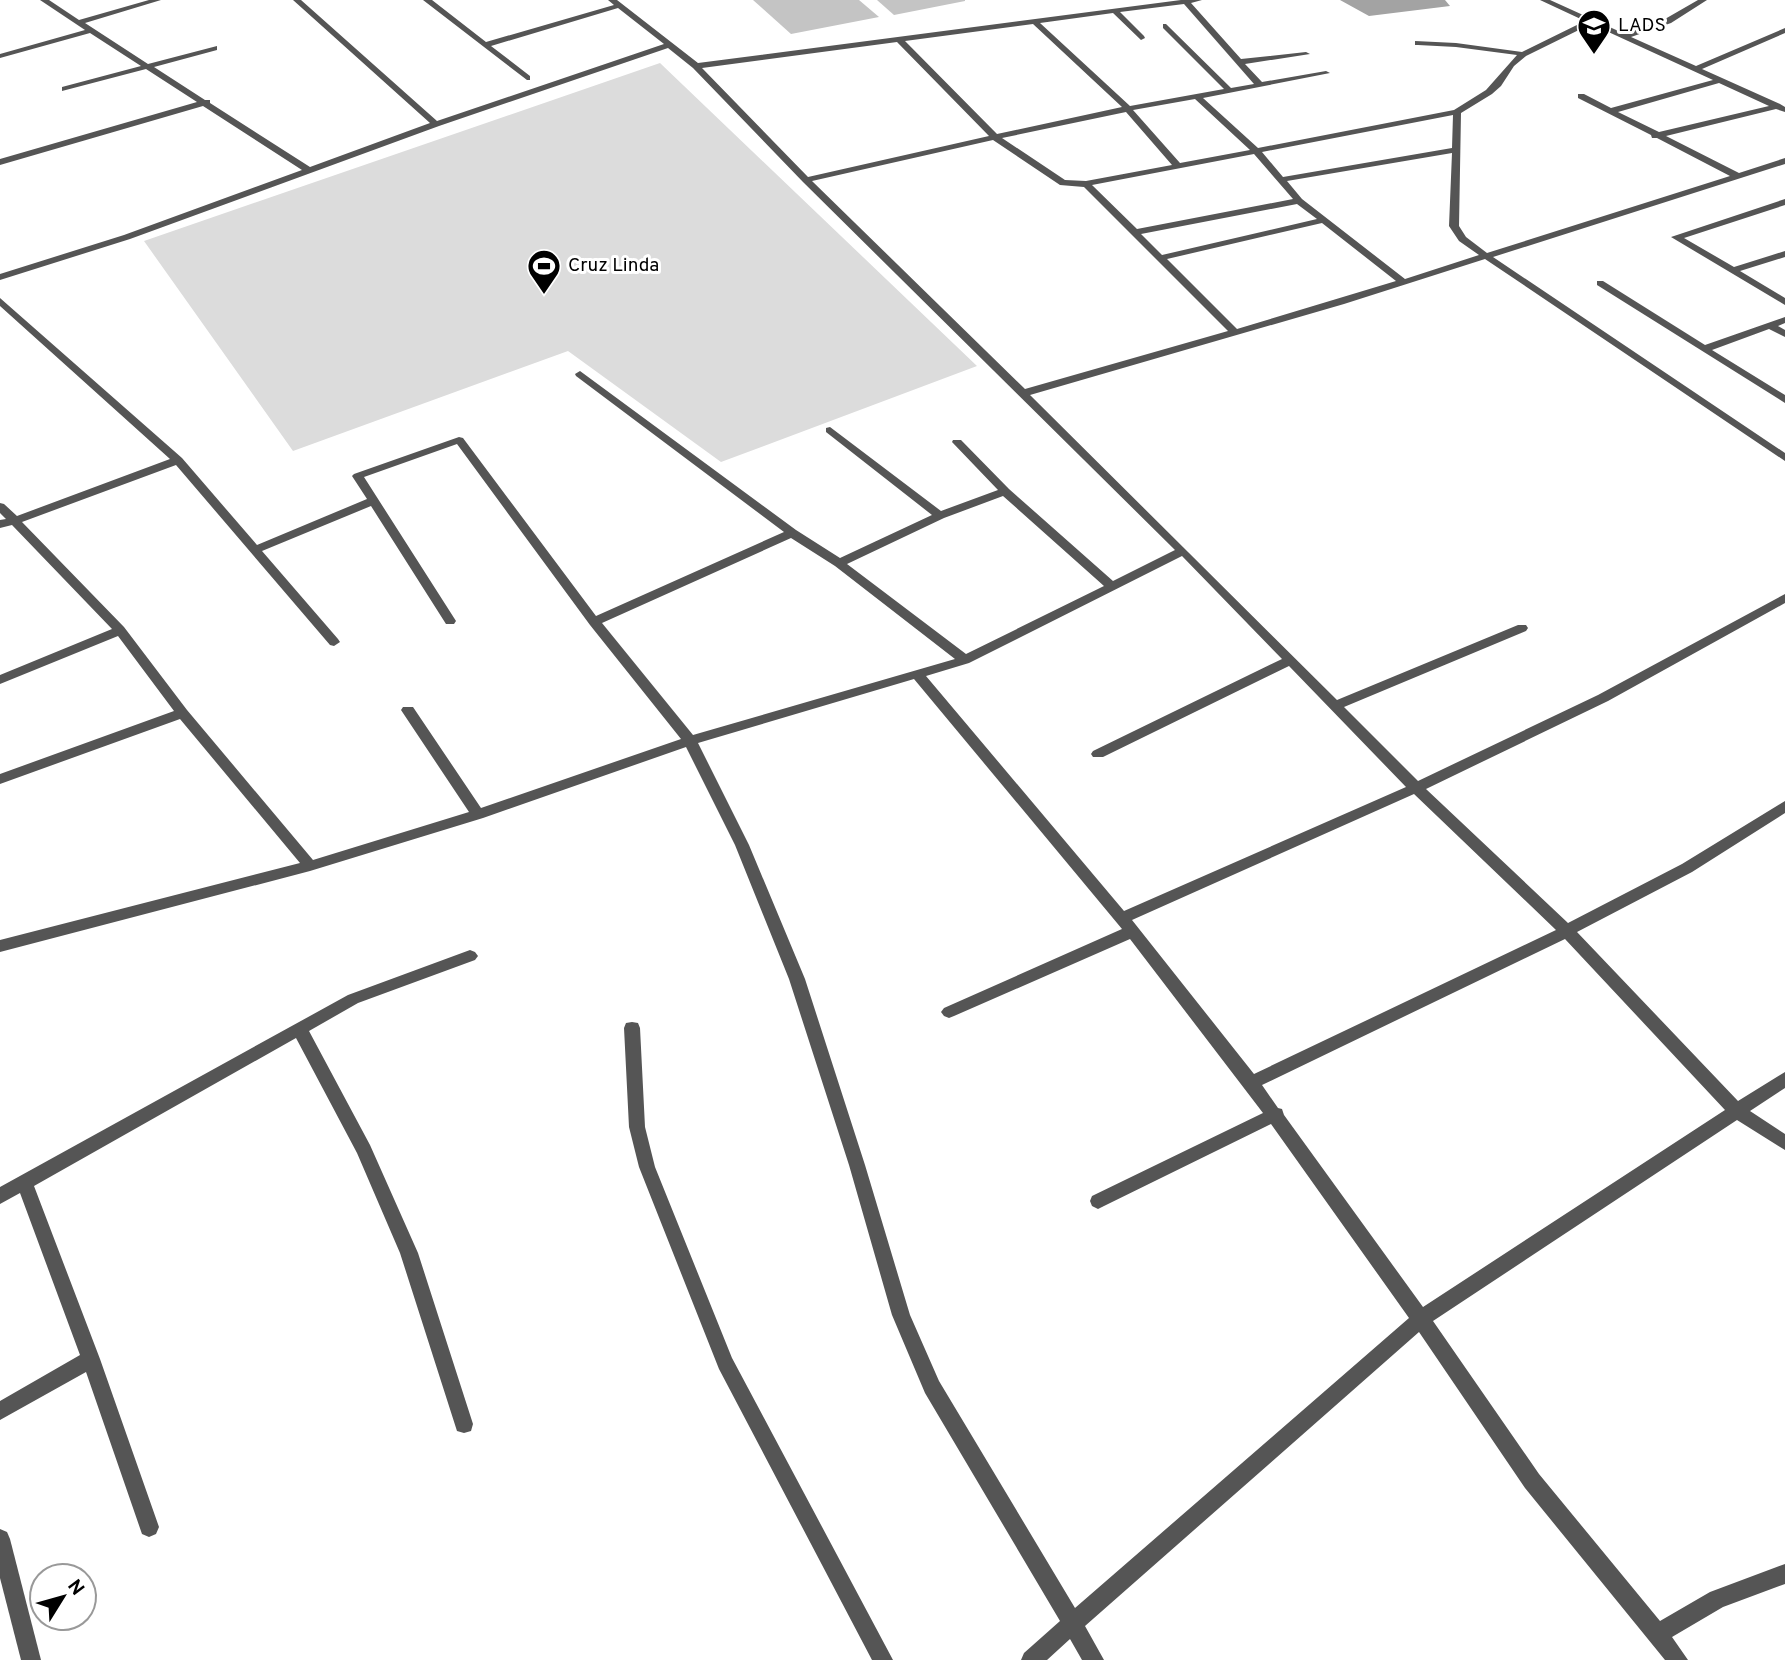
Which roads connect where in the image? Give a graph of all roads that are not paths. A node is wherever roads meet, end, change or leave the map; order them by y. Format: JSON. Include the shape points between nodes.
{"nodes":[{"id":1,"x":44,"y":0,"type":"edge"},
{"id":2,"x":157,"y":0,"type":"edge"},
{"id":3,"x":297,"y":0,"type":"edge"},
{"id":4,"x":1198,"y":0,"type":"edge"},
{"id":5,"x":1544,"y":0,"type":"edge"},
{"id":6,"x":1569,"y":0,"type":"edge"},
{"id":7,"x":1703,"y":0,"type":"edge"},
{"id":8,"x":429,"y":2,"type":"edge"},
{"id":9,"x":441,"y":2,"type":"dead end"},
{"id":10,"x":1185,"y":2,"type":"edge"},
{"id":11,"x":615,"y":3,"type":"edge"},
{"id":12,"x":1553,"y":5,"type":"junction"},
{"id":13,"x":1115,"y":11,"type":"junction"},
{"id":14,"x":1034,"y":21,"type":"junction"},
{"id":15,"x":79,"y":22,"type":"junction"},
{"id":16,"x":1588,"y":22,"type":"junction"},
{"id":17,"x":1166,"y":26,"type":"dead end"},
{"id":18,"x":93,"y":30,"type":"junction"},
{"id":19,"x":1785,"y":30,"type":"edge"},
{"id":20,"x":1624,"y":37,"type":"junction"},
{"id":21,"x":1141,"y":38,"type":"dead end"},
{"id":22,"x":900,"y":40,"type":"junction"},
{"id":23,"x":1418,"y":43,"type":"dead end"},
{"id":24,"x":485,"y":45,"type":"junction"},
{"id":25,"x":668,"y":45,"type":"junction"},
{"id":26,"x":214,"y":48,"type":"dead end"},
{"id":27,"x":1306,"y":54,"type":"dead end"},
{"id":28,"x":1523,"y":54,"type":"junction"},
{"id":29,"x":0,"y":56,"type":"edge"},
{"id":30,"x":1240,"y":62,"type":"junction"},
{"id":31,"x":146,"y":65,"type":"junction"},
{"id":32,"x":696,"y":66,"type":"junction"},
{"id":33,"x":1696,"y":69,"type":"junction"},
{"id":34,"x":1326,"y":73,"type":"dead end"},
{"id":35,"x":527,"y":78,"type":"dead end"},
{"id":36,"x":1721,"y":80,"type":"junction"},
{"id":37,"x":1259,"y":84,"type":"junction"},
{"id":38,"x":65,"y":89,"type":"dead end"},
{"id":39,"x":1229,"y":90,"type":"junction"},
{"id":40,"x":1197,"y":96,"type":"junction"},
{"id":41,"x":1581,"y":96,"type":"dead end"},
{"id":42,"x":207,"y":102,"type":"junction"},
{"id":43,"x":1781,"y":108,"type":"edge"},
{"id":44,"x":1128,"y":109,"type":"junction"},
{"id":45,"x":1611,"y":111,"type":"junction"},
{"id":46,"x":1457,"y":112,"type":"junction"},
{"id":47,"x":436,"y":124,"type":"junction"},
{"id":48,"x":995,"y":136,"type":"junction"},
{"id":49,"x":1655,"y":136,"type":"junction"},
{"id":50,"x":1255,"y":150,"type":"junction"},
{"id":51,"x":1455,"y":150,"type":"junction"},
{"id":52,"x":1785,"y":161,"type":"edge"},
{"id":53,"x":0,"y":162,"type":"edge"},
{"id":54,"x":1177,"y":165,"type":"junction"},
{"id":55,"x":308,"y":170,"type":"junction"},
{"id":56,"x":1736,"y":175,"type":"junction"},
{"id":57,"x":806,"y":180,"type":"junction"},
{"id":58,"x":1280,"y":180,"type":"junction"},
{"id":59,"x":1086,"y":184,"type":"junction"},
{"id":60,"x":1299,"y":201,"type":"junction"},
{"id":61,"x":1785,"y":202,"type":"edge"},
{"id":62,"x":1325,"y":220,"type":"junction"},
{"id":63,"x":1137,"y":232,"type":"junction"},
{"id":64,"x":1785,"y":254,"type":"edge"},
{"id":65,"x":1486,"y":256,"type":"junction"},
{"id":66,"x":1160,"y":258,"type":"junction"},
{"id":67,"x":1732,"y":271,"type":"junction"},
{"id":68,"x":0,"y":277,"type":"edge"},
{"id":69,"x":1404,"y":283,"type":"junction"},
{"id":70,"x":1600,"y":283,"type":"dead end"},
{"id":71,"x":0,"y":301,"type":"edge"},
{"id":72,"x":1785,"y":302,"type":"edge"},
{"id":73,"x":1785,"y":320,"type":"edge"},
{"id":74,"x":1770,"y":325,"type":"junction"},
{"id":75,"x":1235,"y":333,"type":"junction"},
{"id":76,"x":1785,"y":334,"type":"edge"},
{"id":77,"x":1704,"y":349,"type":"junction"},
{"id":78,"x":580,"y":374,"type":"dead end"},
{"id":79,"x":1024,"y":393,"type":"junction"},
{"id":80,"x":1785,"y":400,"type":"edge"},
{"id":81,"x":830,"y":430,"type":"dead end"},
{"id":82,"x":957,"y":442,"type":"dead end"},
{"id":83,"x":1785,"y":458,"type":"edge"},
{"id":84,"x":178,"y":460,"type":"junction"},
{"id":85,"x":1005,"y":491,"type":"junction"},
{"id":86,"x":373,"y":501,"type":"junction"},
{"id":87,"x":0,"y":506,"type":"edge"},
{"id":88,"x":940,"y":516,"type":"junction"},
{"id":89,"x":15,"y":521,"type":"junction"},
{"id":90,"x":0,"y":524,"type":"edge"},
{"id":91,"x":792,"y":533,"type":"junction"},
{"id":92,"x":254,"y":550,"type":"junction"},
{"id":93,"x":1183,"y":551,"type":"junction"},
{"id":94,"x":839,"y":563,"type":"junction"},
{"id":95,"x":1110,"y":585,"type":"junction"},
{"id":96,"x":1785,"y":597,"type":"edge"},
{"id":97,"x":450,"y":621,"type":"dead end"},
{"id":98,"x":594,"y":622,"type":"junction"},
{"id":99,"x":1522,"y":628,"type":"dead end"},
{"id":100,"x":120,"y":630,"type":"junction"},
{"id":101,"x":334,"y":642,"type":"dead end"},
{"id":102,"x":965,"y":660,"type":"junction"},
{"id":103,"x":1291,"y":660,"type":"junction"},
{"id":104,"x":917,"y":674,"type":"junction"},
{"id":105,"x":0,"y":680,"type":"edge"},
{"id":106,"x":1335,"y":706,"type":"junction"},
{"id":107,"x":408,"y":710,"type":"dead end"},
{"id":108,"x":182,"y":713,"type":"junction"},
{"id":109,"x":690,"y":741,"type":"junction"},
{"id":110,"x":1098,"y":754,"type":"dead end"},
{"id":111,"x":0,"y":779,"type":"edge"},
{"id":112,"x":1416,"y":788,"type":"junction"},
{"id":113,"x":1785,"y":806,"type":"edge"},
{"id":114,"x":478,"y":814,"type":"junction"},
{"id":115,"x":310,"y":866,"type":"junction"},
{"id":116,"x":1128,"y":924,"type":"junction"},
{"id":117,"x":1567,"y":931,"type":"junction"},
{"id":118,"x":0,"y":946,"type":"edge"},
{"id":119,"x":470,"y":956,"type":"dead end"},
{"id":120,"x":949,"y":1012,"type":"dead end"},
{"id":121,"x":299,"y":1028,"type":"junction"},
{"id":122,"x":632,"y":1028,"type":"dead end"},
{"id":123,"x":1785,"y":1079,"type":"edge"},
{"id":124,"x":1251,"y":1083,"type":"junction"},
{"id":125,"x":1737,"y":1111,"type":"junction"},
{"id":126,"x":1276,"y":1114,"type":"junction"},
{"id":127,"x":1785,"y":1143,"type":"edge"},
{"id":128,"x":24,"y":1184,"type":"junction"},
{"id":129,"x":0,"y":1196,"type":"edge"},
{"id":130,"x":1098,"y":1201,"type":"dead end"},
{"id":131,"x":1421,"y":1319,"type":"junction"},
{"id":132,"x":91,"y":1359,"type":"junction"},
{"id":133,"x":0,"y":1411,"type":"edge"},
{"id":134,"x":464,"y":1424,"type":"dead end"},
{"id":135,"x":149,"y":1527,"type":"dead end"},
{"id":136,"x":0,"y":1539,"type":"edge"},
{"id":137,"x":1785,"y":1574,"type":"edge"},
{"id":138,"x":1071,"y":1623,"type":"junction"},
{"id":139,"x":1658,"y":1634,"type":"junction"},
{"id":140,"x":31,"y":1660,"type":"edge"},
{"id":141,"x":883,"y":1660,"type":"edge"},
{"id":142,"x":1031,"y":1660,"type":"edge"},
{"id":143,"x":1094,"y":1660,"type":"edge"},
{"id":144,"x":1678,"y":1660,"type":"edge"}],
"edges":[{"from":1,"to":15,"type":"street"},
{"from":2,"to":15,"type":"street"},
{"from":3,"to":47,"type":"street"},
{"from":4,"to":10,"type":"street"},
{"from":5,"to":12,"type":"street"},
{"from":6,"to":12,"type":"street"},
{"from":7,"to":20,"type":"street","via":[[1668,21]]},
{"from":8,"to":9,"type":"street"},
{"from":8,"to":24,"type":"street"},
{"from":10,"to":13,"type":"street"},
{"from":10,"to":30,"type":"street"},
{"from":11,"to":24,"type":"street"},
{"from":11,"to":25,"type":"street"},
{"from":12,"to":16,"type":"street"},
{"from":13,"to":14,"type":"street"},
{"from":13,"to":21,"type":"street"},
{"from":14,"to":22,"type":"street"},
{"from":14,"to":44,"type":"street"},
{"from":15,"to":18,"type":"street"},
{"from":16,"to":20,"type":"street"},
{"from":16,"to":28,"type":"street"},
{"from":17,"to":39,"type":"street"},
{"from":18,"to":29,"type":"street"},
{"from":18,"to":31,"type":"street"},
{"from":19,"to":33,"type":"street"},
{"from":20,"to":33,"type":"street"},
{"from":22,"to":32,"type":"street"},
{"from":22,"to":48,"type":"street"},
{"from":23,"to":28,"type":"street"},
{"from":24,"to":35,"type":"street"},
{"from":25,"to":32,"type":"street"},
{"from":25,"to":47,"type":"street"},
{"from":26,"to":31,"type":"street"},
{"from":27,"to":30,"type":"street"},
{"from":28,"to":46,"type":"street","via":[[1489,92]]},
{"from":30,"to":37,"type":"street"},
{"from":31,"to":38,"type":"street"},
{"from":31,"to":42,"type":"street"},
{"from":32,"to":57,"type":"street"},
{"from":33,"to":36,"type":"street"},
{"from":34,"to":37,"type":"street"},
{"from":36,"to":43,"type":"street"},
{"from":36,"to":45,"type":"street"},
{"from":37,"to":39,"type":"street"},
{"from":39,"to":40,"type":"street"},
{"from":40,"to":44,"type":"street"},
{"from":40,"to":50,"type":"street"},
{"from":41,"to":45,"type":"street"},
{"from":42,"to":53,"type":"street"},
{"from":42,"to":55,"type":"street"},
{"from":43,"to":49,"type":"street"},
{"from":44,"to":48,"type":"street"},
{"from":44,"to":54,"type":"street"},
{"from":45,"to":49,"type":"street"},
{"from":46,"to":50,"type":"street"},
{"from":46,"to":51,"type":"street"},
{"from":47,"to":55,"type":"street"},
{"from":48,"to":57,"type":"street"},
{"from":48,"to":59,"type":"street","via":[[1063,183]]},
{"from":49,"to":56,"type":"street"},
{"from":50,"to":54,"type":"street"},
{"from":50,"to":58,"type":"street"},
{"from":51,"to":58,"type":"street"},
{"from":51,"to":65,"type":"street","via":[[1454,226],[1462,239]]},
{"from":52,"to":56,"type":"street"},
{"from":54,"to":59,"type":"street"},
{"from":55,"to":68,"type":"street","via":[[127,237]]},
{"from":56,"to":65,"type":"street"},
{"from":57,"to":79,"type":"street"},
{"from":58,"to":60,"type":"street"},
{"from":59,"to":63,"type":"street"},
{"from":60,"to":62,"type":"street"},
{"from":60,"to":63,"type":"street"},
{"from":61,"to":67,"type":"street","via":[[1676,237]]},
{"from":62,"to":66,"type":"street"},
{"from":62,"to":69,"type":"street"},
{"from":63,"to":66,"type":"street"},
{"from":64,"to":67,"type":"street"},
{"from":65,"to":69,"type":"street"},
{"from":65,"to":83,"type":"street"},
{"from":66,"to":75,"type":"street"},
{"from":67,"to":72,"type":"street"},
{"from":69,"to":75,"type":"street"},
{"from":70,"to":77,"type":"street"},
{"from":71,"to":84,"type":"street"},
{"from":73,"to":74,"type":"street"},
{"from":74,"to":76,"type":"street"},
{"from":74,"to":77,"type":"street"},
{"from":75,"to":79,"type":"street"},
{"from":77,"to":80,"type":"street"},
{"from":78,"to":91,"type":"street"},
{"from":79,"to":93,"type":"street"},
{"from":81,"to":88,"type":"street"},
{"from":82,"to":85,"type":"street"},
{"from":84,"to":89,"type":"street"},
{"from":84,"to":92,"type":"street"},
{"from":85,"to":88,"type":"street"},
{"from":85,"to":95,"type":"street"},
{"from":86,"to":92,"type":"street"},
{"from":86,"to":97,"type":"street"},
{"from":86,"to":98,"type":"street","via":[[359,480],[363,472],[459,440]]},
{"from":87,"to":89,"type":"street"},
{"from":88,"to":94,"type":"street"},
{"from":89,"to":90,"type":"street"},
{"from":89,"to":100,"type":"street"},
{"from":91,"to":94,"type":"street"},
{"from":91,"to":98,"type":"street"},
{"from":92,"to":101,"type":"street"},
{"from":93,"to":95,"type":"street"},
{"from":93,"to":103,"type":"street"},
{"from":94,"to":102,"type":"street"},
{"from":95,"to":102,"type":"street"},
{"from":96,"to":112,"type":"street","via":[[1603,698]]},
{"from":98,"to":109,"type":"street"},
{"from":99,"to":106,"type":"street"},
{"from":100,"to":105,"type":"street"},
{"from":100,"to":108,"type":"street"},
{"from":102,"to":104,"type":"street"},
{"from":103,"to":106,"type":"street"},
{"from":103,"to":110,"type":"street"},
{"from":104,"to":109,"type":"street"},
{"from":104,"to":116,"type":"street"},
{"from":106,"to":112,"type":"street"},
{"from":107,"to":114,"type":"street"},
{"from":108,"to":111,"type":"street"},
{"from":108,"to":115,"type":"street"},
{"from":109,"to":114,"type":"street"},
{"from":109,"to":138,"type":"street","via":[[741,845],[797,979],[901,1315],[932,1387]]},
{"from":112,"to":116,"type":"street"},
{"from":112,"to":117,"type":"street"},
{"from":113,"to":117,"type":"street","via":[[1687,869]]},
{"from":114,"to":115,"type":"street"},
{"from":115,"to":118,"type":"street"},
{"from":116,"to":120,"type":"street"},
{"from":116,"to":124,"type":"street"},
{"from":117,"to":124,"type":"street"},
{"from":117,"to":125,"type":"street"},
{"from":119,"to":121,"type":"street","via":[[375,990]]},
{"from":121,"to":128,"type":"street"},
{"from":121,"to":134,"type":"street","via":[[364,1150],[409,1253]]},
{"from":122,"to":141,"type":"street","via":[[637,1127],[648,1167],[724,1363]]},
{"from":123,"to":125,"type":"street"},
{"from":124,"to":126,"type":"street"},
{"from":125,"to":127,"type":"street"},
{"from":125,"to":131,"type":"street"},
{"from":126,"to":130,"type":"street"},
{"from":126,"to":131,"type":"street"},
{"from":128,"to":129,"type":"street"},
{"from":128,"to":132,"type":"street"},
{"from":131,"to":138,"type":"street"},
{"from":131,"to":139,"type":"street","via":[[1532,1481]]},
{"from":132,"to":133,"type":"street"},
{"from":132,"to":135,"type":"street"},
{"from":136,"to":140,"type":"street"},
{"from":137,"to":139,"type":"street","via":[[1717,1599]]},
{"from":138,"to":142,"type":"street"},
{"from":138,"to":143,"type":"street"},
{"from":139,"to":144,"type":"street"}]}
